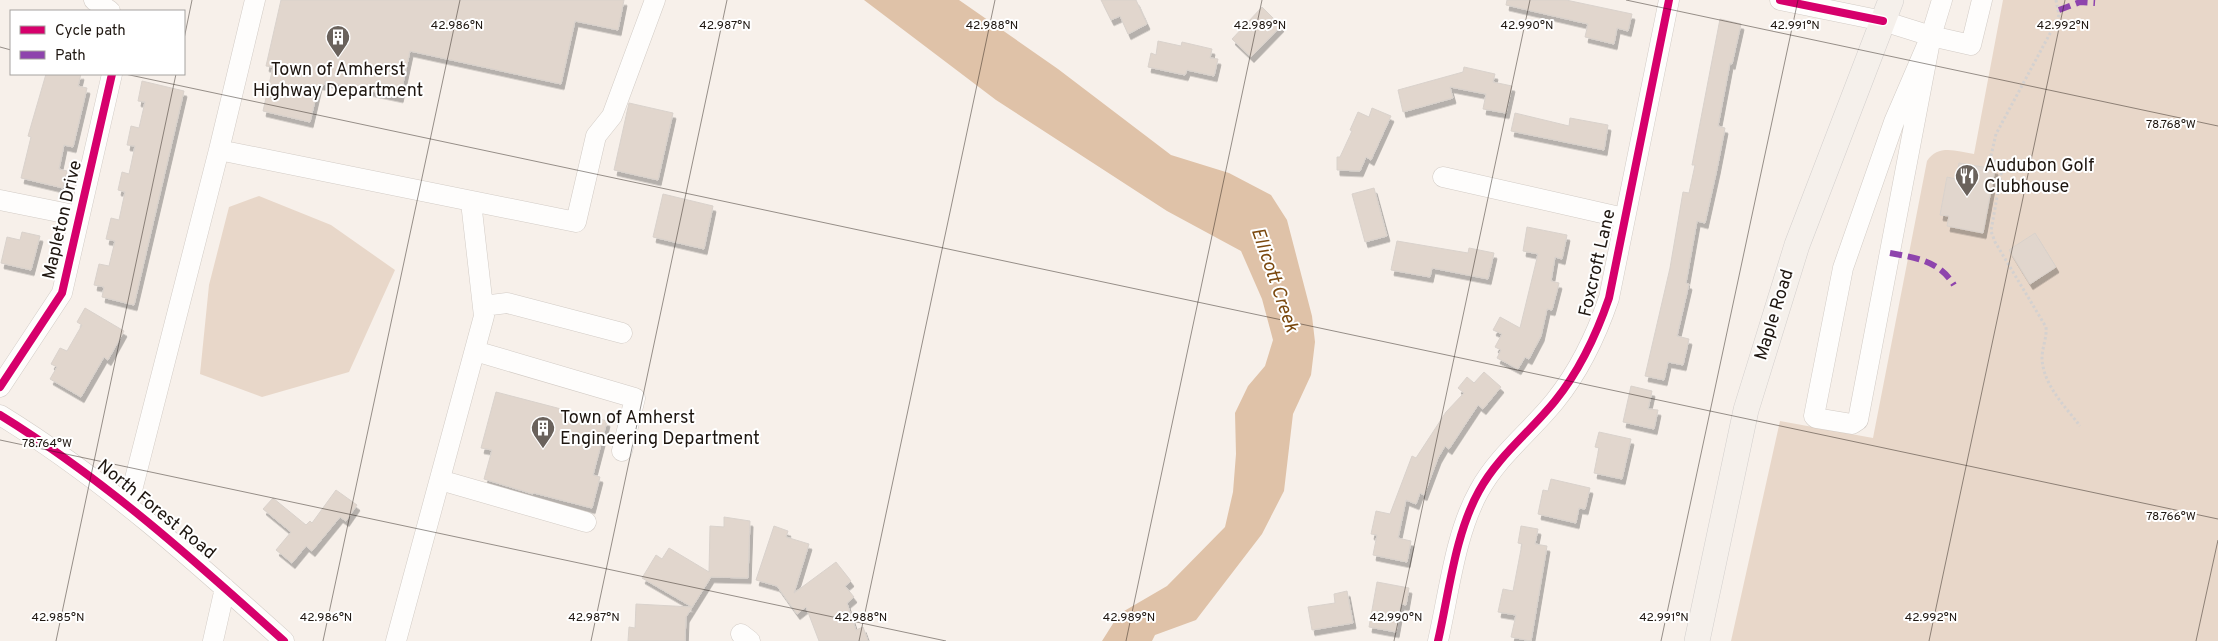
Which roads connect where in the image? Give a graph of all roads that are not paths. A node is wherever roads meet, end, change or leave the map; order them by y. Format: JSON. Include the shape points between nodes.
{"nodes":[{"id":1,"x":94,"y":0,"type":"edge"},
{"id":2,"x":255,"y":0,"type":"edge"},
{"id":3,"x":655,"y":0,"type":"edge"},
{"id":4,"x":1669,"y":0,"type":"edge"},
{"id":5,"x":1780,"y":0,"type":"edge"},
{"id":6,"x":1942,"y":0,"type":"edge"},
{"id":7,"x":1982,"y":0,"type":"edge"},
{"id":8,"x":109,"y":10,"type":"edge"},
{"id":9,"x":1887,"y":10,"type":"edge"},
{"id":10,"x":1931,"y":36,"type":"junction"},
{"id":11,"x":112,"y":75,"type":"edge"},
{"id":12,"x":219,"y":150,"type":"junction"},
{"id":13,"x":1443,"y":177,"type":"dead end"},
{"id":14,"x":0,"y":200,"type":"edge"},
{"id":15,"x":471,"y":202,"type":"junction"},
{"id":16,"x":79,"y":216,"type":"junction"},
{"id":17,"x":1624,"y":218,"type":"junction"},
{"id":18,"x":484,"y":306,"type":"junction"},
{"id":19,"x":622,"y":334,"type":"dead end"},
{"id":20,"x":475,"y":351,"type":"junction"},
{"id":21,"x":0,"y":387,"type":"edge"},
{"id":22,"x":0,"y":414,"type":"edge"},
{"id":23,"x":622,"y":451,"type":"dead end"},
{"id":24,"x":440,"y":480,"type":"junction"},
{"id":25,"x":128,"y":506,"type":"junction"},
{"id":26,"x":586,"y":522,"type":"dead end"},
{"id":27,"x":225,"y":588,"type":"junction"},
{"id":28,"x":213,"y":641,"type":"edge"},
{"id":29,"x":284,"y":641,"type":"edge"},
{"id":30,"x":396,"y":641,"type":"edge"},
{"id":31,"x":1438,"y":641,"type":"edge"},
{"id":32,"x":1697,"y":641,"type":"edge"}],
"edges":[{"from":1,"to":8,"type":"street"},
{"from":2,"to":12,"type":"street"},
{"from":3,"to":15,"type":"street","via":[[612,116],[596,136],[576,222]]},
{"from":4,"to":17,"type":"street","name":"Foxcroft Lane"},
{"from":5,"to":9,"type":"street"},
{"from":6,"to":10,"type":"street"},
{"from":7,"to":10,"type":"street","via":[[1971,45]]},
{"from":9,"to":10,"type":"street"},
{"from":9,"to":32,"type":"main road","name":"Maple Road","via":[[1797,245],[1749,401]]},
{"from":10,"to":10,"type":"street","via":[[1894,122],[1843,268],[1816,418],[1852,424],[1858,420]]},
{"from":11,"to":16,"type":"street","name":"Mapleton Drive"},
{"from":12,"to":15,"type":"street"},
{"from":12,"to":25,"type":"street"},
{"from":13,"to":17,"type":"street"},
{"from":14,"to":16,"type":"street","name":"Mapleton Drive"},
{"from":15,"to":18,"type":"street"},
{"from":16,"to":21,"type":"street","name":"Mapleton Drive","via":[[62,293]]},
{"from":17,"to":31,"type":"street","name":"Foxcroft Lane","via":[[1609,298],[1593,341],[1554,402],[1501,459],[1479,490],[1465,519]]},
{"from":18,"to":19,"type":"street","via":[[507,303]]},
{"from":18,"to":20,"type":"street"},
{"from":20,"to":23,"type":"street","via":[[635,398]]},
{"from":20,"to":24,"type":"street"},
{"from":22,"to":25,"type":"street","name":"North Forest Road","via":[[76,465]]},
{"from":24,"to":26,"type":"street"},
{"from":24,"to":30,"type":"street"},
{"from":25,"to":27,"type":"street","name":"North Forest Road"},
{"from":27,"to":28,"type":"street"},
{"from":27,"to":29,"type":"street","name":"North Forest Road"}]}
